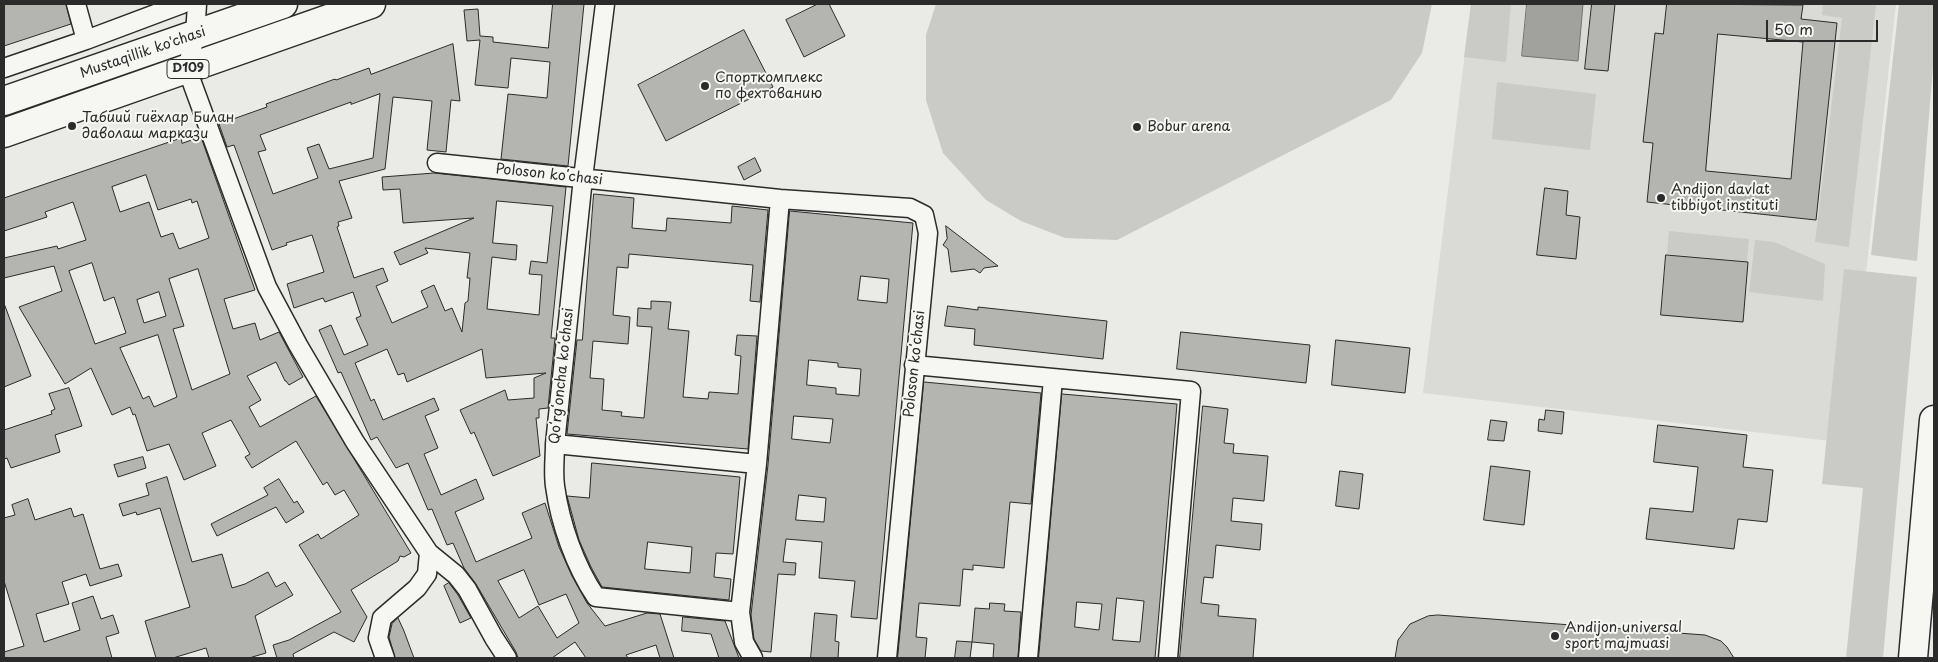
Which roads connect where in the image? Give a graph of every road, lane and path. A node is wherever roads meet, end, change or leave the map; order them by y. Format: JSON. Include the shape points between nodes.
{"nodes":[{"id":1,"x":76,"y":4,"type":"edge"},
{"id":2,"x":182,"y":4,"type":"edge"},
{"id":3,"x":198,"y":4,"type":"edge"},
{"id":4,"x":283,"y":4,"type":"edge"},
{"id":5,"x":372,"y":4,"type":"edge"},
{"id":6,"x":605,"y":4,"type":"edge"},
{"id":7,"x":195,"y":36,"type":"junction"},
{"id":8,"x":86,"y":40,"type":"junction"},
{"id":9,"x":4,"y":68,"type":"edge"},
{"id":10,"x":188,"y":69,"type":"junction"},
{"id":11,"x":4,"y":101,"type":"edge"},
{"id":12,"x":4,"y":133,"type":"edge"},
{"id":13,"x":437,"y":163,"type":"dead end"},
{"id":14,"x":582,"y":178,"type":"junction"},
{"id":15,"x":780,"y":199,"type":"junction"},
{"id":16,"x":914,"y":365,"type":"junction"},
{"id":17,"x":1053,"y":379,"type":"junction"},
{"id":18,"x":1934,"y":420,"type":"edge"},
{"id":19,"x":555,"y":444,"type":"junction"},
{"id":20,"x":757,"y":464,"type":"junction"},
{"id":21,"x":429,"y":553,"type":"junction"},
{"id":22,"x":740,"y":612,"type":"junction"},
{"id":23,"x":385,"y":658,"type":"edge"},
{"id":24,"x":507,"y":658,"type":"edge"},
{"id":25,"x":753,"y":658,"type":"edge"},
{"id":26,"x":887,"y":658,"type":"edge"},
{"id":27,"x":1028,"y":658,"type":"edge"},
{"id":28,"x":1168,"y":658,"type":"edge"},
{"id":29,"x":1913,"y":658,"type":"edge"}],
"edges":[{"from":1,"to":8,"type":"street"},
{"from":2,"to":8,"type":"street"},
{"from":3,"to":7,"type":"street"},
{"from":4,"to":7,"type":"main road","name":"Mustaqillik ko'chasi","number":"D109"},
{"from":5,"to":10,"type":"main road","number":"D109"},
{"from":6,"to":14,"type":"street","name":"Qoʻrgʻoncha koʻchasi"},
{"from":7,"to":10,"type":"street"},
{"from":7,"to":11,"type":"main road","name":"Mustaqillik ko'chasi","number":"D109"},
{"from":8,"to":9,"type":"street"},
{"from":10,"to":12,"type":"main road","number":"D109"},
{"from":10,"to":21,"type":"street","via":[[268,287],[350,434]]},
{"from":13,"to":14,"type":"street","name":"Poloson koʻchasi"},
{"from":14,"to":15,"type":"street","name":"Poloson koʻchasi"},
{"from":14,"to":19,"type":"street","name":"Qoʻrgʻoncha koʻchasi"},
{"from":15,"to":16,"type":"street","name":"Poloson koʻchasi","via":[[910,208],[924,215],[928,233]]},
{"from":15,"to":20,"type":"street"},
{"from":16,"to":17,"type":"street"},
{"from":16,"to":26,"type":"street","name":"Poloson koʻchasi"},
{"from":17,"to":27,"type":"street"},
{"from":17,"to":28,"type":"street","via":[[1191,391]]},
{"from":18,"to":29,"type":"main road"},
{"from":19,"to":20,"type":"street"},
{"from":19,"to":22,"type":"street","name":"Qoʻrgʻoncha koʻchasi","via":[[555,486],[569,543],[596,597]]},
{"from":20,"to":22,"type":"street"},
{"from":21,"to":23,"type":"street","via":[[427,574],[417,588],[382,618],[378,638]]},
{"from":21,"to":24,"type":"street","via":[[462,582]]},
{"from":22,"to":25,"type":"street","via":[[744,642]]}]}
